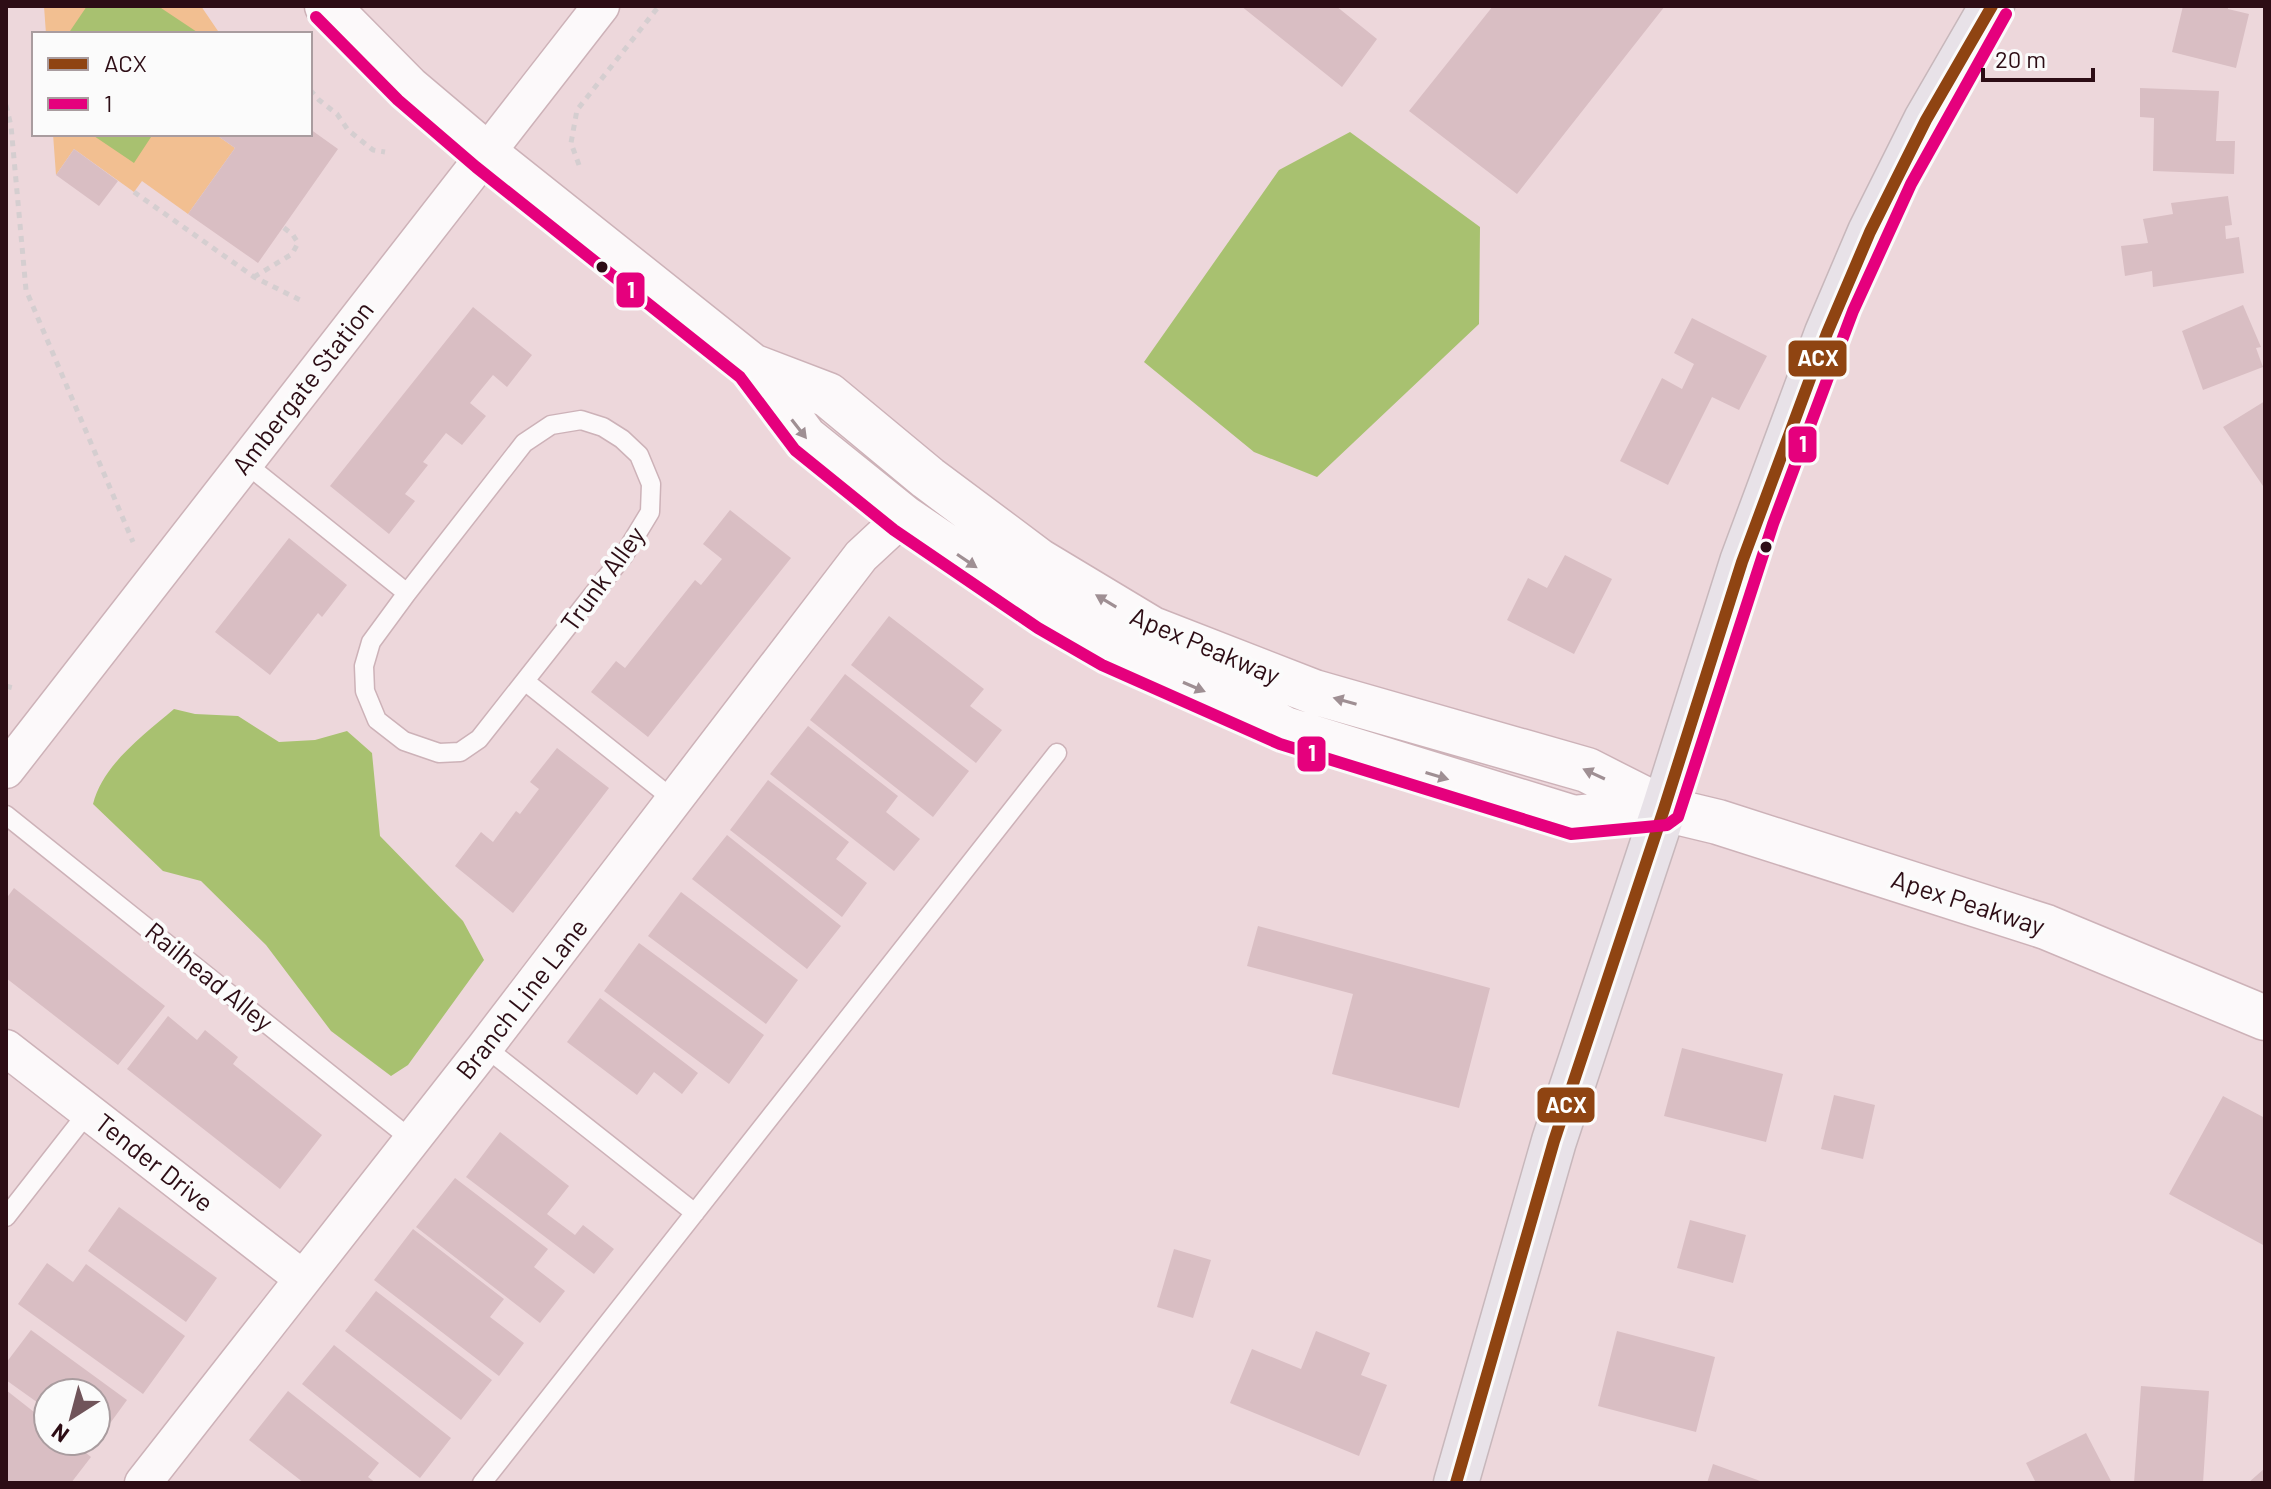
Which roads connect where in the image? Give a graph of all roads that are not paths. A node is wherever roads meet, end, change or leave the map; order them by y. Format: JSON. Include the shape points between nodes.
{"nodes":[{"id":1,"x":327,"y":6,"type":"edge"},
{"id":2,"x":601,"y":6,"type":"edge"},
{"id":3,"x":1992,"y":6,"type":"edge"},
{"id":4,"x":486,"y":154,"type":"junction"},
{"id":5,"x":752,"y":366,"type":"junction"},
{"id":6,"x":245,"y":463,"type":"junction"},
{"id":7,"x":903,"y":517,"type":"junction"},
{"id":8,"x":407,"y":593,"type":"junction"},
{"id":9,"x":526,"y":682,"type":"junction"},
{"id":10,"x":1057,"y":753,"type":"dead end"},
{"id":11,"x":6,"y":770,"type":"edge"},
{"id":12,"x":674,"y":800,"type":"junction"},
{"id":13,"x":1664,"y":809,"type":"junction"},
{"id":14,"x":6,"y":815,"type":"edge"},
{"id":15,"x":2265,"y":1018,"type":"edge"},
{"id":16,"x":485,"y":1047,"type":"junction"},
{"id":17,"x":6,"y":1048,"type":"edge"},
{"id":18,"x":88,"y":1112,"type":"junction"},
{"id":19,"x":412,"y":1140,"type":"junction"},
{"id":20,"x":695,"y":1213,"type":"junction"},
{"id":21,"x":6,"y":1217,"type":"edge"},
{"id":22,"x":302,"y":1278,"type":"junction"},
{"id":23,"x":143,"y":1483,"type":"edge"},
{"id":24,"x":482,"y":1483,"type":"edge"},
{"id":25,"x":1456,"y":1483,"type":"edge"}],
"edges":[{"from":1,"to":4,"type":"main road","name":"Apex Peakway","via":[[408,88]]},
{"from":2,"to":4,"type":"street","name":"Ambergate Station"},
{"from":3,"to":13,"type":"main road","via":[[1926,120],[1827,333],[1742,562]]},
{"from":4,"to":5,"type":"main road","name":"Apex Peakway"},
{"from":4,"to":6,"type":"street","name":"Ambergate Station"},
{"from":5,"to":7,"type":"main road","name":"Apex Peakway","one_way":true,"via":[[805,438]]},
{"from":13,"to":5,"type":"main road","name":"Apex Peakway","one_way":true,"via":[[1587,770],[1314,692],[1152,629],[1039,561],[828,395]]},
{"from":6,"to":8,"type":"lane"},
{"from":6,"to":11,"type":"street","name":"Ambergate Station"},
{"from":7,"to":12,"type":"street","name":"Branch Line Lane","via":[[861,556]]},
{"from":7,"to":13,"type":"main road","name":"Apex Peakway","one_way":true,"via":[[1108,650],[1285,729],[1574,818]]},
{"from":8,"to":9,"type":"lane","name":"Trunk Alley","via":[[371,642],[364,666],[365,691],[377,720],[404,741],[439,753],[460,752],[479,739]]},
{"from":8,"to":9,"type":"lane","name":"Trunk Alley","via":[[524,443],[551,425],[581,420],[622,439],[639,455],[651,484],[650,512],[624,555]]},
{"from":9,"to":12,"type":"lane"},
{"from":10,"to":20,"type":"lane"},
{"from":12,"to":16,"type":"street","name":"Branch Line Lane"},
{"from":13,"to":15,"type":"main road","name":"Apex Peakway","via":[[2046,927]]},
{"from":13,"to":25,"type":"main road","via":[[1554,1141]]},
{"from":14,"to":19,"type":"lane","name":"Railhead Alley"},
{"from":16,"to":19,"type":"street","name":"Branch Line Lane"},
{"from":16,"to":20,"type":"lane"},
{"from":17,"to":18,"type":"street","name":"Tender Drive"},
{"from":18,"to":21,"type":"lane"},
{"from":18,"to":22,"type":"street","name":"Tender Drive"},
{"from":19,"to":22,"type":"street","name":"Branch Line Lane"},
{"from":20,"to":24,"type":"lane"},
{"from":22,"to":23,"type":"street","name":"Branch Line Lane"}]}
